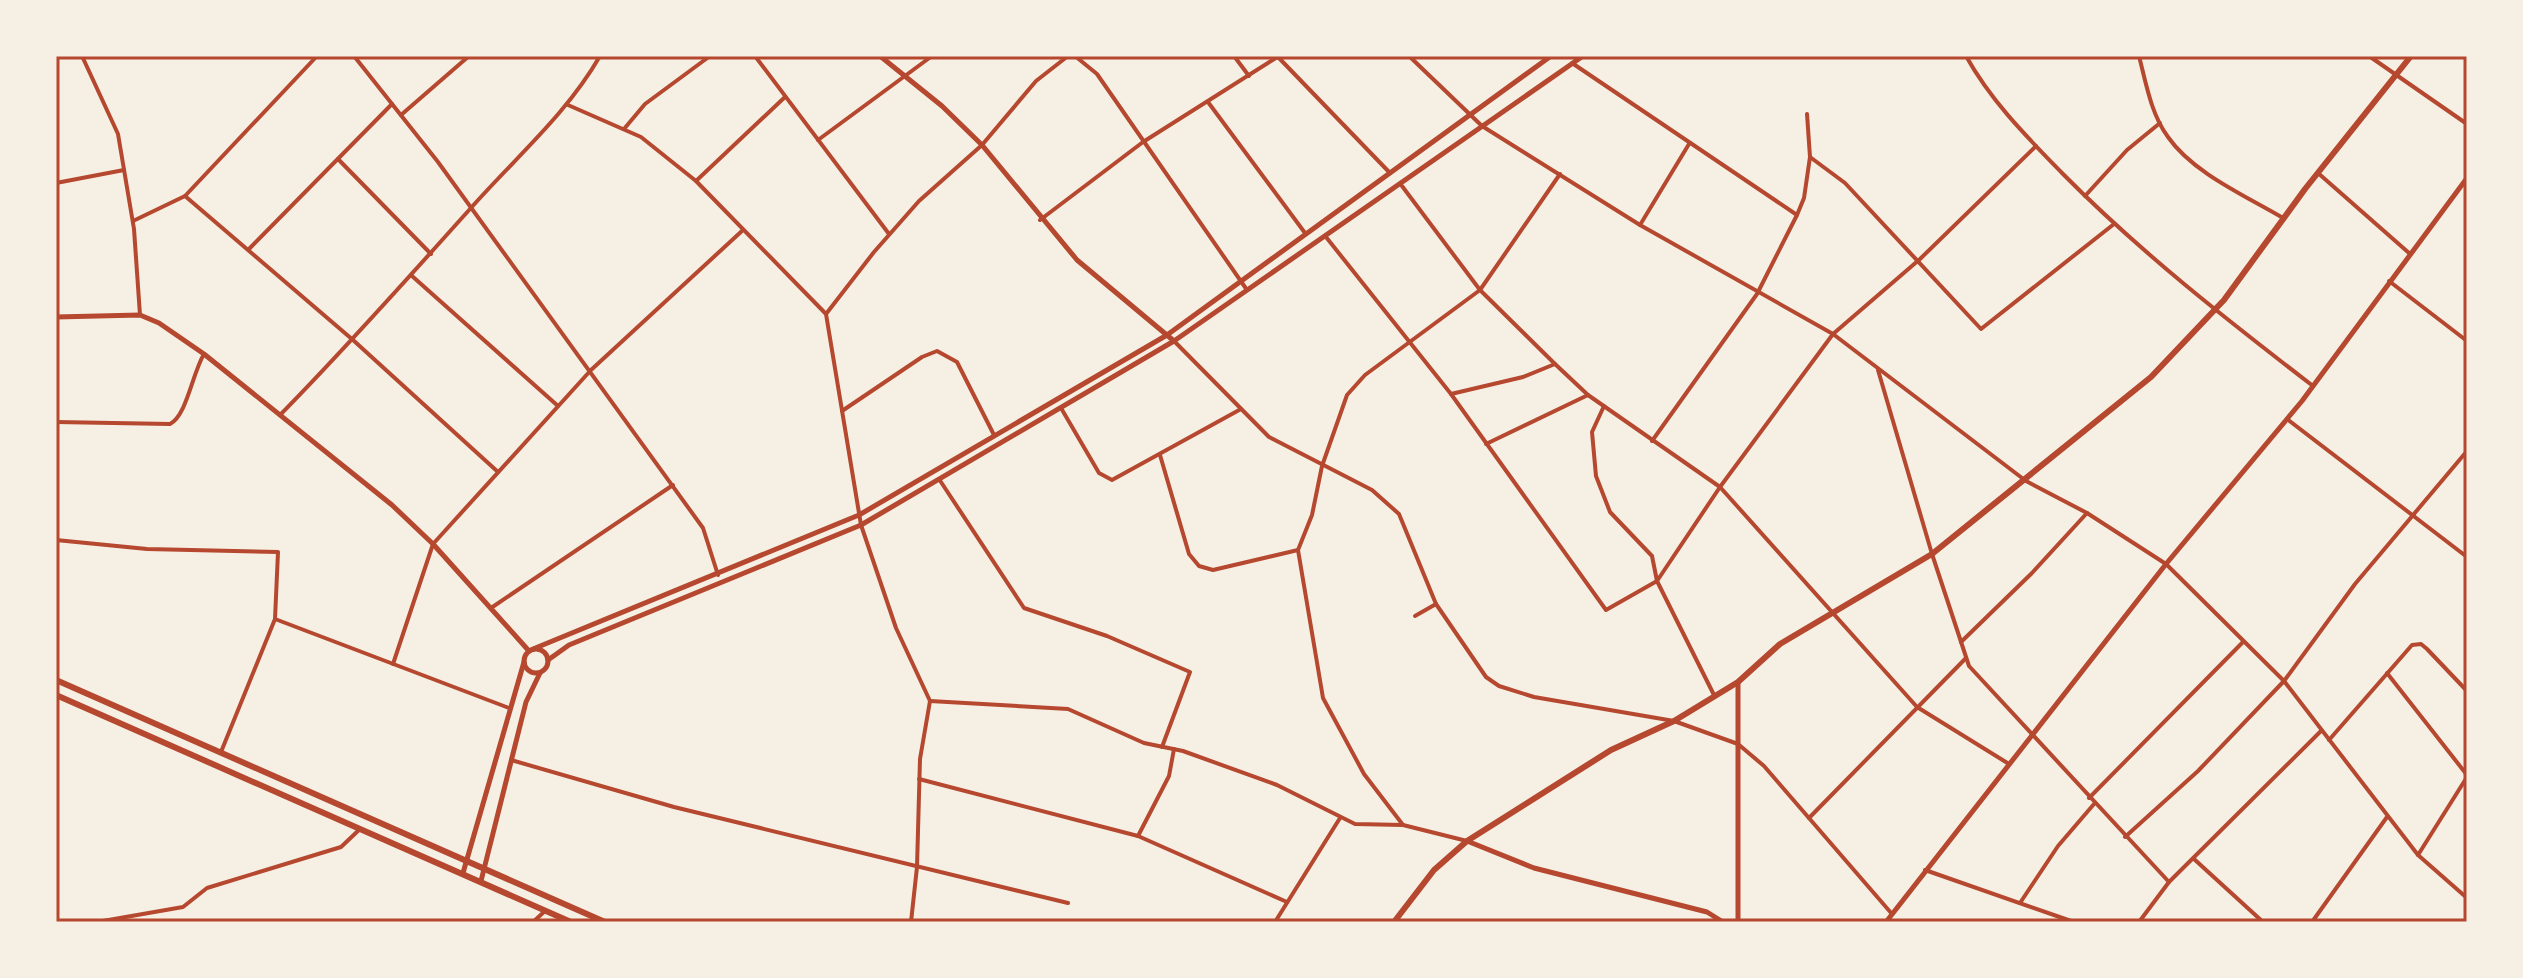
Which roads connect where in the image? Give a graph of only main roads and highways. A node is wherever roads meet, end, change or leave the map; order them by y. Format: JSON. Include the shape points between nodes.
{"nodes":[{"id":1,"x":2411,"y":56,"type":"edge"},
{"id":2,"x":56,"y":680,"type":"edge"},
{"id":3,"x":56,"y":695,"type":"edge"},
{"id":4,"x":571,"y":922,"type":"edge"},
{"id":5,"x":605,"y":922,"type":"edge"},
{"id":6,"x":1394,"y":922,"type":"edge"}],
"edges":[{"from":1,"to":6,"type":"main road","via":[[2214,310],[2151,377],[1932,554],[1780,644],[1738,682],[1674,721],[1611,750],[1467,841],[1434,870]]},
{"from":2,"to":5,"type":"main road"},
{"from":3,"to":4,"type":"main road"}]}
